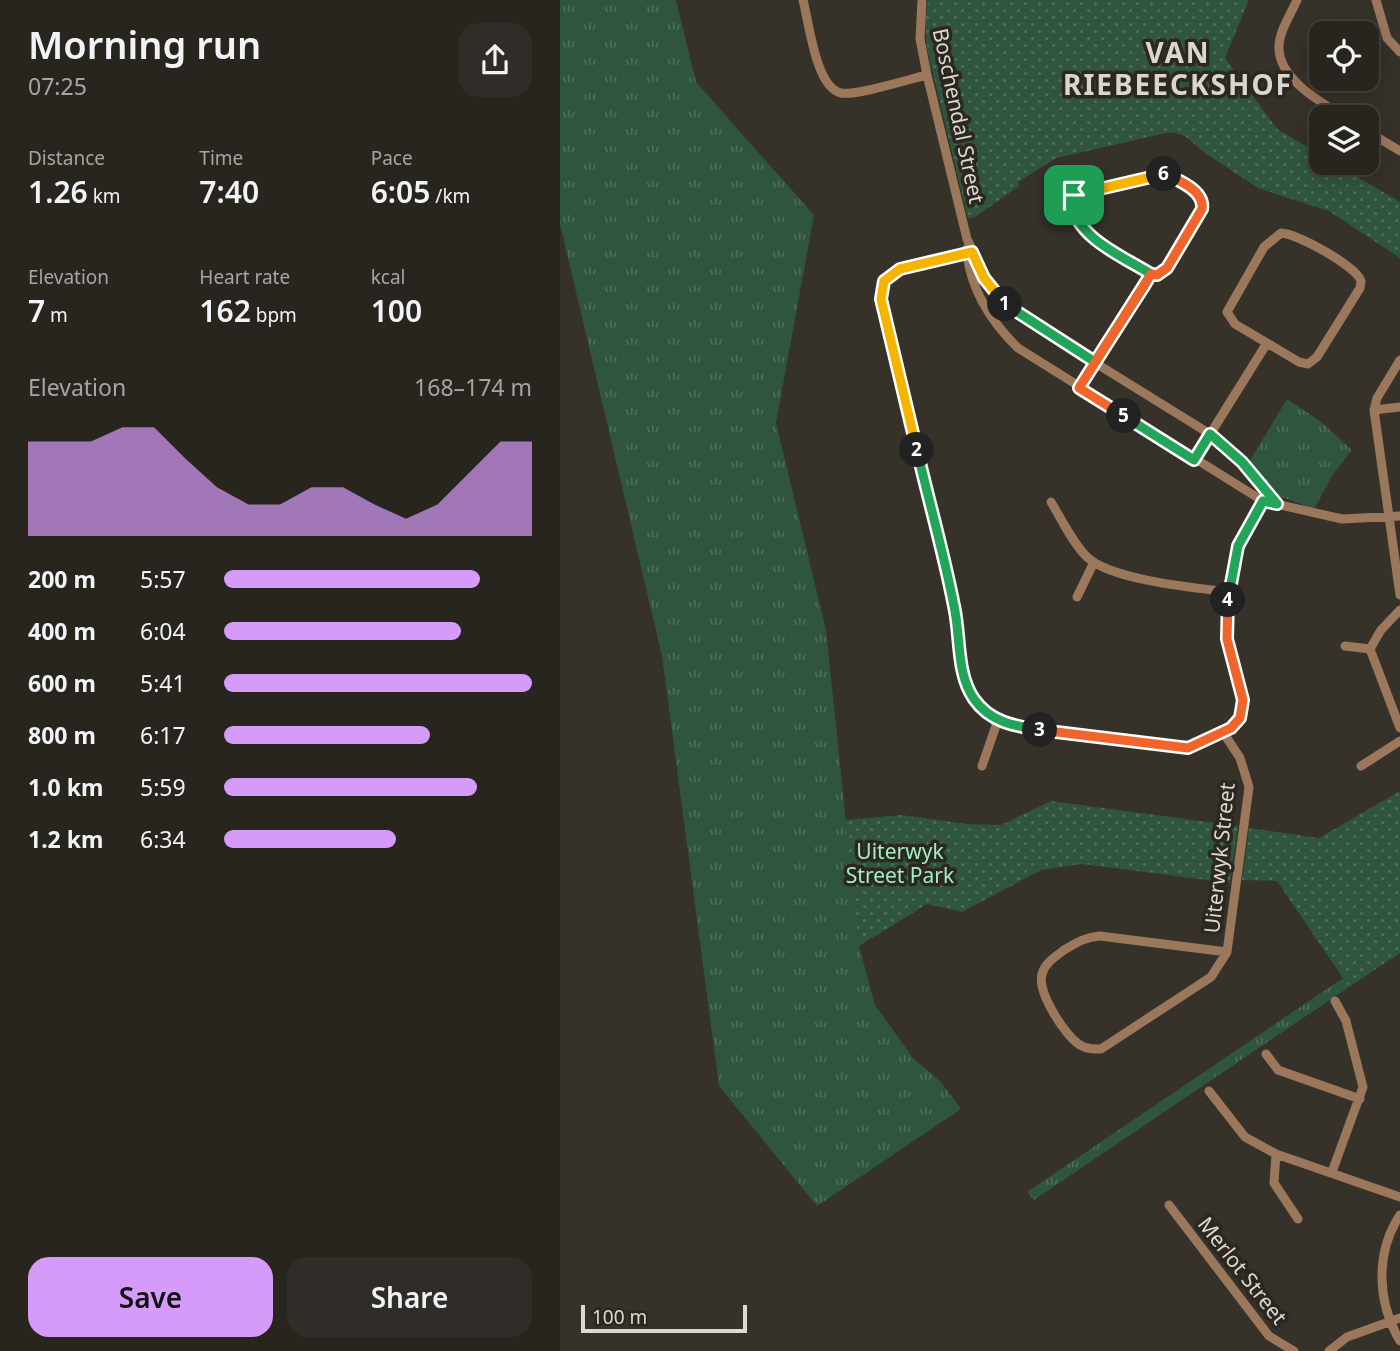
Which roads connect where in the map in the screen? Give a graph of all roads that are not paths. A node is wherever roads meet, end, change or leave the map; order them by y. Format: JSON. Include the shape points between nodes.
{"nodes":[{"id":1,"x":803,"y":0,"type":"edge"},
{"id":2,"x":922,"y":0,"type":"edge"},
{"id":3,"x":1297,"y":0,"type":"edge"},
{"id":4,"x":1376,"y":0,"type":"edge"},
{"id":5,"x":1400,"y":52,"type":"edge"},
{"id":6,"x":927,"y":75,"type":"junction"},
{"id":7,"x":1325,"y":105,"type":"edge"},
{"id":8,"x":1379,"y":138,"type":"edge"},
{"id":9,"x":1400,"y":151,"type":"edge"},
{"id":10,"x":970,"y":253,"type":"junction"},
{"id":11,"x":1151,"y":274,"type":"junction"},
{"id":12,"x":1267,"y":343,"type":"junction"},
{"id":13,"x":1400,"y":360,"type":"edge"},
{"id":14,"x":1095,"y":362,"type":"junction"},
{"id":15,"x":1079,"y":388,"type":"junction"},
{"id":16,"x":1400,"y":407,"type":"edge"},
{"id":17,"x":1374,"y":410,"type":"junction"},
{"id":18,"x":1210,"y":434,"type":"junction"},
{"id":19,"x":1194,"y":460,"type":"junction"},
{"id":20,"x":1265,"y":498,"type":"junction"},
{"id":21,"x":1051,"y":502,"type":"dead end"},
{"id":22,"x":1400,"y":516,"type":"edge"},
{"id":23,"x":1390,"y":518,"type":"junction"},
{"id":24,"x":1094,"y":562,"type":"junction"},
{"id":25,"x":1229,"y":592,"type":"junction"},
{"id":26,"x":1400,"y":596,"type":"edge"},
{"id":27,"x":1077,"y":597,"type":"dead end"},
{"id":28,"x":1400,"y":610,"type":"edge"},
{"id":29,"x":1345,"y":646,"type":"dead end"},
{"id":30,"x":1370,"y":649,"type":"junction"},
{"id":31,"x":998,"y":720,"type":"junction"},
{"id":32,"x":1400,"y":728,"type":"edge"},
{"id":33,"x":1223,"y":732,"type":"junction"},
{"id":34,"x":1400,"y":741,"type":"edge"},
{"id":35,"x":982,"y":766,"type":"dead end"},
{"id":36,"x":1361,"y":766,"type":"dead end"},
{"id":37,"x":1227,"y":952,"type":"junction"},
{"id":38,"x":1335,"y":1002,"type":"dead end"},
{"id":39,"x":1266,"y":1054,"type":"dead end"},
{"id":40,"x":1209,"y":1091,"type":"dead end"},
{"id":41,"x":1360,"y":1099,"type":"junction"},
{"id":42,"x":1276,"y":1154,"type":"junction"},
{"id":43,"x":1332,"y":1172,"type":"junction"},
{"id":44,"x":1400,"y":1197,"type":"edge"},
{"id":45,"x":1169,"y":1205,"type":"dead end"},
{"id":46,"x":1400,"y":1215,"type":"edge"},
{"id":47,"x":1298,"y":1219,"type":"dead end"},
{"id":48,"x":1396,"y":1319,"type":"edge"},
{"id":49,"x":1400,"y":1341,"type":"edge"},
{"id":50,"x":1294,"y":1351,"type":"edge"},
{"id":51,"x":1329,"y":1351,"type":"edge"}],
"edges":[{"from":1,"to":6,"type":"street","via":[[822,78],[832,90],[846,94]]},
{"from":2,"to":6,"type":"street","name":"Boschendal Street","via":[[920,39]]},
{"from":3,"to":7,"type":"street","via":[[1280,38],[1282,61],[1307,94]]},
{"from":4,"to":5,"type":"street","via":[[1387,38]]},
{"from":6,"to":10,"type":"street","name":"Boschendal Street"},
{"from":8,"to":9,"type":"street"},
{"from":10,"to":14,"type":"street","name":"Boschendal Street","via":[[1008,307]]},
{"from":10,"to":15,"type":"street","name":"Boschendal Street","via":[[979,294],[998,327],[1028,356]]},
{"from":10,"to":31,"type":"street","via":[[895,270],[880,292],[955,608],[965,682],[979,706]]},
{"from":11,"to":11,"type":"street","via":[[1085,230],[1072,211],[1074,195],[1160,174],[1200,196],[1202,209],[1167,268]]},
{"from":11,"to":14,"type":"street"},
{"from":12,"to":12,"type":"street","via":[[1235,324],[1227,307],[1274,236],[1293,235],[1359,276],[1360,288],[1313,362],[1304,364]]},
{"from":12,"to":18,"type":"street"},
{"from":13,"to":17,"type":"street"},
{"from":14,"to":15,"type":"street"},
{"from":14,"to":18,"type":"street","name":"Boschendal Street"},
{"from":15,"to":19,"type":"street","name":"Boschendal Street"},
{"from":16,"to":17,"type":"street"},
{"from":17,"to":23,"type":"street"},
{"from":18,"to":19,"type":"street"},
{"from":18,"to":20,"type":"street","name":"Boschendal Street","via":[[1242,462]]},
{"from":19,"to":20,"type":"street","name":"Boschendal Street"},
{"from":20,"to":23,"type":"street","name":"Boschendal Street","via":[[1342,519]]},
{"from":20,"to":25,"type":"street","via":[[1238,546]]},
{"from":21,"to":24,"type":"street","via":[[1078,546]]},
{"from":22,"to":23,"type":"street","name":"Boschendal Street"},
{"from":23,"to":26,"type":"street"},
{"from":24,"to":25,"type":"street","via":[[1137,577]]},
{"from":24,"to":27,"type":"street"},
{"from":25,"to":33,"type":"street","via":[[1227,639],[1243,706],[1236,723]]},
{"from":28,"to":30,"type":"street"},
{"from":29,"to":30,"type":"street"},
{"from":30,"to":32,"type":"street"},
{"from":31,"to":33,"type":"street","via":[[1017,727],[1180,748],[1196,746]]},
{"from":31,"to":35,"type":"street"},
{"from":33,"to":37,"type":"street","name":"Uiterwyk Street","via":[[1240,758],[1249,787]]},
{"from":34,"to":36,"type":"street"},
{"from":37,"to":37,"type":"street","name":"Uiterwyk Street","via":[[1212,977],[1101,1049],[1077,1043],[1041,986],[1048,962],[1088,937]]},
{"from":38,"to":41,"type":"street","via":[[1346,1021],[1361,1076]]},
{"from":39,"to":41,"type":"street","via":[[1278,1070]]},
{"from":40,"to":42,"type":"street","via":[[1237,1130]]},
{"from":41,"to":43,"type":"street"},
{"from":42,"to":43,"type":"street"},
{"from":42,"to":47,"type":"street","via":[[1274,1183]]},
{"from":43,"to":44,"type":"street"},
{"from":45,"to":50,"type":"street","name":"Merlot Street","via":[[1269,1336]]},
{"from":46,"to":48,"type":"street","via":[[1388,1235],[1381,1272],[1383,1293]]},
{"from":48,"to":49,"type":"street"},
{"from":48,"to":51,"type":"street","via":[[1347,1337]]}]}
